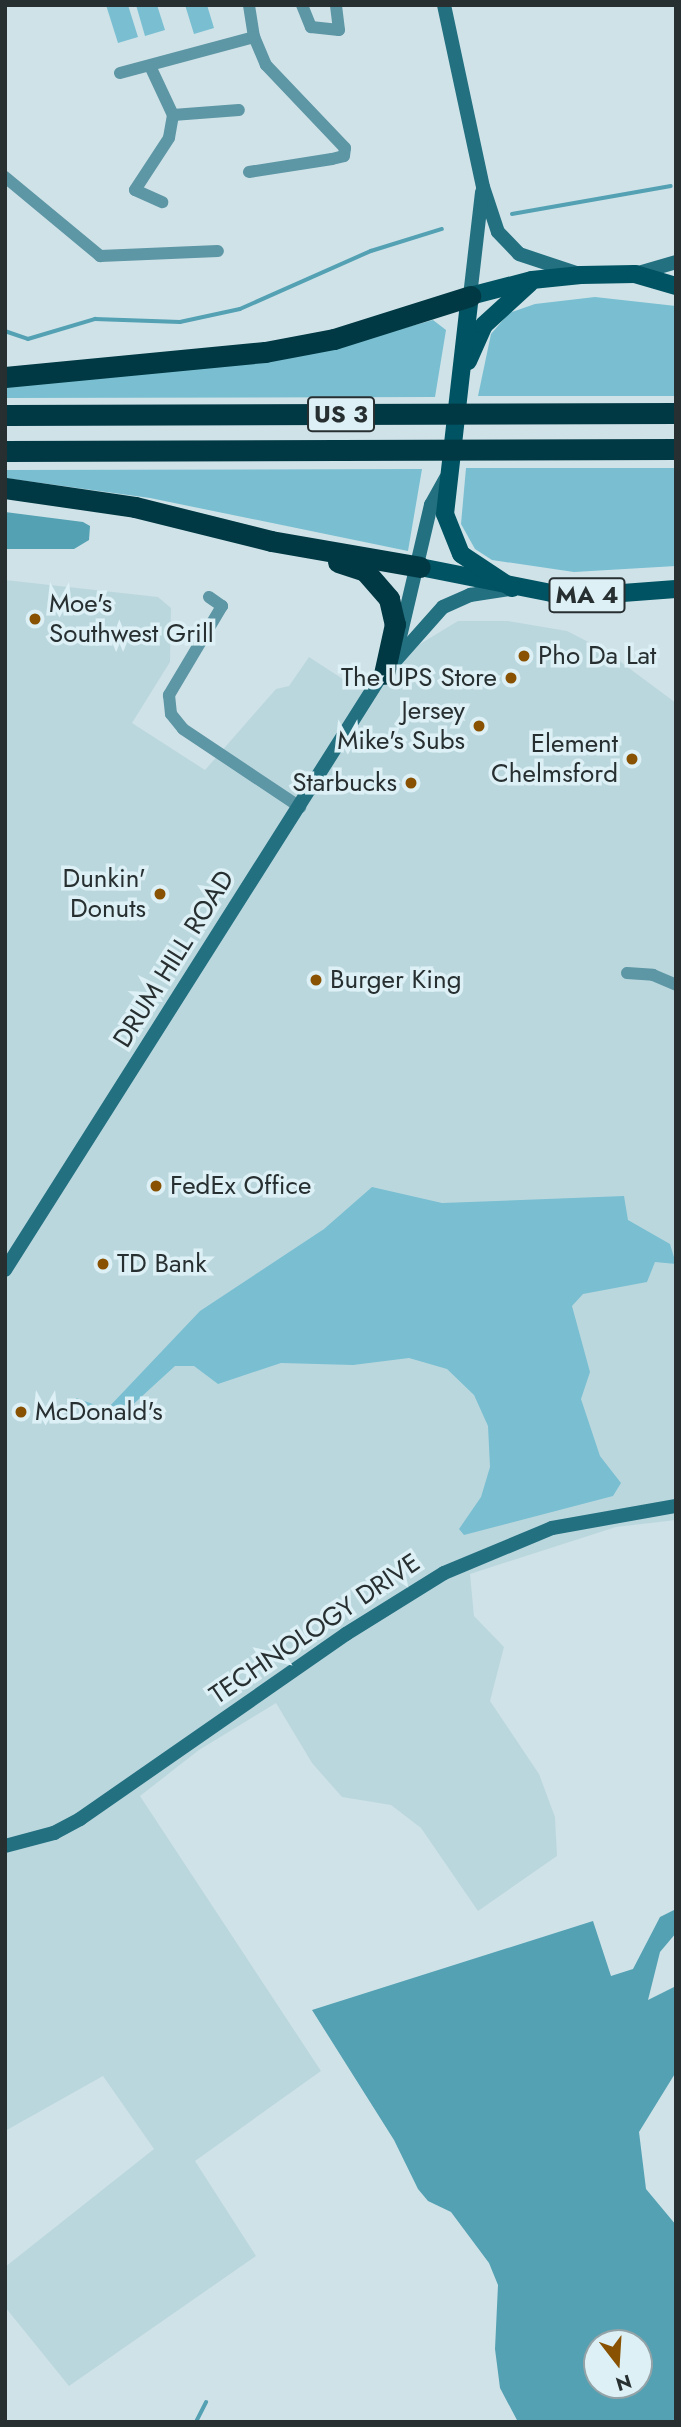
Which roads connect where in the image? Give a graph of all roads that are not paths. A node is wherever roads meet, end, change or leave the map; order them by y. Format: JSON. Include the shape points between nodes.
{"nodes":[{"id":1,"x":249,"y":5,"type":"edge"},
{"id":2,"x":302,"y":5,"type":"edge"},
{"id":3,"x":336,"y":5,"type":"edge"},
{"id":4,"x":444,"y":5,"type":"edge"},
{"id":5,"x":254,"y":37,"type":"junction"},
{"id":6,"x":150,"y":66,"type":"junction"},
{"id":7,"x":120,"y":73,"type":"dead end"},
{"id":8,"x":239,"y":110,"type":"dead end"},
{"id":9,"x":173,"y":115,"type":"junction"},
{"id":10,"x":249,"y":172,"type":"dead end"},
{"id":11,"x":5,"y":177,"type":"edge"},
{"id":12,"x":483,"y":187,"type":"junction"},
{"id":13,"x":162,"y":202,"type":"dead end"},
{"id":14,"x":218,"y":251,"type":"dead end"},
{"id":15,"x":676,"y":262,"type":"edge"},
{"id":16,"x":635,"y":274,"type":"junction"},
{"id":17,"x":581,"y":275,"type":"junction"},
{"id":18,"x":533,"y":281,"type":"junction"},
{"id":19,"x":676,"y":286,"type":"edge"},
{"id":20,"x":470,"y":296,"type":"junction"},
{"id":21,"x":465,"y":367,"type":"junction"},
{"id":22,"x":5,"y":377,"type":"edge"},
{"id":23,"x":676,"y":413,"type":"edge"},
{"id":24,"x":5,"y":415,"type":"edge"},
{"id":25,"x":676,"y":449,"type":"edge"},
{"id":26,"x":5,"y":451,"type":"edge"},
{"id":27,"x":446,"y":478,"type":"junction"},
{"id":28,"x":5,"y":488,"type":"edge"},
{"id":29,"x":297,"y":546,"type":"junction"},
{"id":30,"x":420,"y":567,"type":"junction"},
{"id":31,"x":512,"y":589,"type":"junction"},
{"id":32,"x":672,"y":590,"type":"edge"},
{"id":33,"x":209,"y":597,"type":"dead end"},
{"id":34,"x":384,"y":674,"type":"junction"},
{"id":35,"x":300,"y":807,"type":"junction"},
{"id":36,"x":627,"y":973,"type":"dead end"},
{"id":37,"x":676,"y":985,"type":"edge"},
{"id":38,"x":5,"y":1270,"type":"edge"},
{"id":39,"x":676,"y":1506,"type":"edge"},
{"id":40,"x":5,"y":1846,"type":"edge"}],
"edges":[{"from":1,"to":5,"type":"street"},
{"from":2,"to":3,"type":"street","via":[[311,27],[339,30]]},
{"from":4,"to":12,"type":"main road","number":"MA 4"},
{"from":5,"to":6,"type":"street"},
{"from":5,"to":10,"type":"street","via":[[266,65],[345,148],[344,156]]},
{"from":6,"to":7,"type":"street"},
{"from":6,"to":9,"type":"street"},
{"from":8,"to":9,"type":"street"},
{"from":9,"to":13,"type":"street","via":[[169,138],[135,190]]},
{"from":11,"to":14,"type":"street","via":[[100,256]]},
{"from":12,"to":17,"type":"main road","number":"MA 4","via":[[507,244],[535,261]]},
{"from":12,"to":20,"type":"main road","number":"MA 4"},
{"from":15,"to":16,"type":"main road"},
{"from":16,"to":17,"type":"main road","number":"MA 4"},
{"from":16,"to":19,"type":"main road","number":"MA 4"},
{"from":17,"to":18,"type":"main road"},
{"from":18,"to":20,"type":"main road"},
{"from":18,"to":21,"type":"main road","via":[[484,324]]},
{"from":20,"to":21,"type":"main road","number":"MA 4"},
{"from":20,"to":22,"type":"highway","via":[[334,339],[265,352]]},
{"from":21,"to":27,"type":"main road","number":"MA 4"},
{"from":23,"to":24,"type":"highway","number":"US 3"},
{"from":25,"to":26,"type":"highway","number":"US 3"},
{"from":27,"to":30,"type":"main road","name":"DRUM HILL ROAD","via":[[431,505]]},
{"from":27,"to":31,"type":"main road","number":"MA 4","via":[[445,514],[456,546],[475,567]]},
{"from":28,"to":29,"type":"highway","via":[[159,512]]},
{"from":29,"to":30,"type":"highway"},
{"from":29,"to":34,"type":"highway","via":[[365,571],[381,585],[395,624]]},
{"from":30,"to":31,"type":"main road"},
{"from":30,"to":34,"type":"main road","name":"DRUM HILL ROAD"},
{"from":31,"to":32,"type":"main road","number":"MA 4","via":[[596,595]]},
{"from":31,"to":34,"type":"main road","name":"DRUM HILL ROAD","via":[[470,595],[443,607]]},
{"from":33,"to":35,"type":"street","via":[[222,606],[169,695],[171,714],[183,729]]},
{"from":34,"to":35,"type":"main road","name":"DRUM HILL ROAD"},
{"from":35,"to":38,"type":"main road","name":"DRUM HILL ROAD"},
{"from":36,"to":37,"type":"street","via":[[653,975]]},
{"from":39,"to":40,"type":"main road","name":"TECHNOLOGY DRIVE","via":[[552,1528],[444,1573],[346,1634],[80,1819],[35,1840]]}]}
